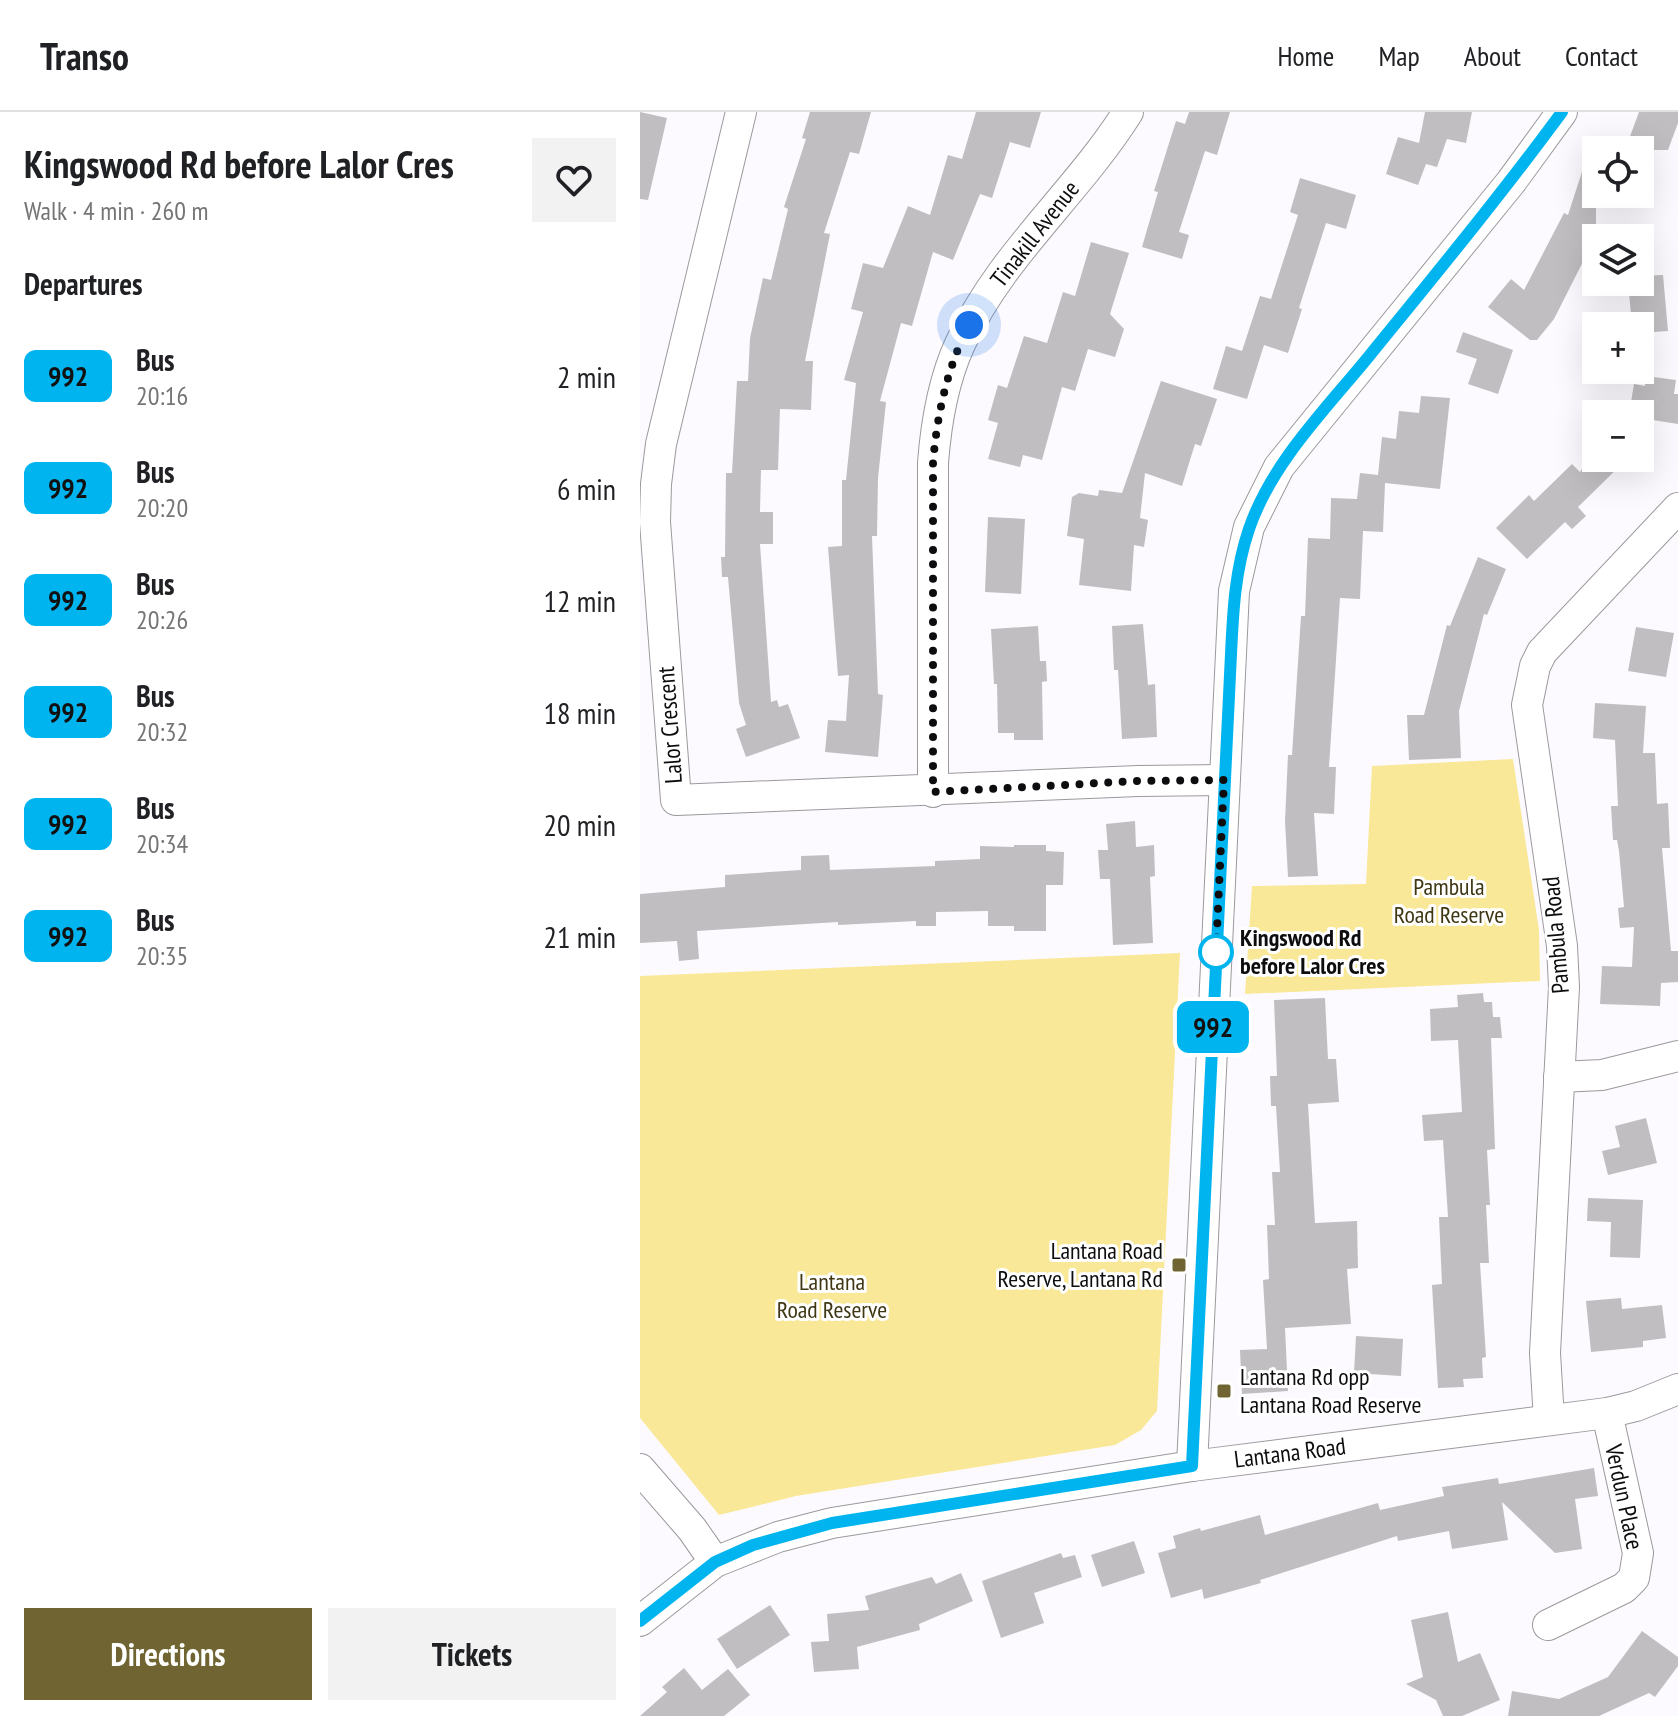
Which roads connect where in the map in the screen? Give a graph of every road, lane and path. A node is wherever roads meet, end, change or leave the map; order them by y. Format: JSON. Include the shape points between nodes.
{"nodes":[{"id":1,"x":741,"y":112,"type":"edge"},
{"id":2,"x":1128,"y":112,"type":"edge"},
{"id":3,"x":1562,"y":112,"type":"edge"},
{"id":4,"x":1678,"y":508,"type":"edge"},
{"id":5,"x":1224,"y":780,"type":"junction"},
{"id":6,"x":933,"y":792,"type":"junction"},
{"id":7,"x":1678,"y":1056,"type":"edge"},
{"id":8,"x":1559,"y":1077,"type":"junction"},
{"id":9,"x":1678,"y":1389,"type":"edge"},
{"id":10,"x":1607,"y":1413,"type":"junction"},
{"id":11,"x":1549,"y":1420,"type":"junction"},
{"id":12,"x":1192,"y":1466,"type":"junction"},
{"id":13,"x":640,"y":1469,"type":"edge"},
{"id":14,"x":715,"y":1562,"type":"junction"},
{"id":15,"x":640,"y":1621,"type":"edge"},
{"id":16,"x":1548,"y":1625,"type":"dead end"}],
"edges":[{"from":1,"to":6,"type":"street","name":"Lalor Crescent","via":[[661,444],[656,484],[676,800]]},
{"from":2,"to":6,"type":"street","name":"Tinakill Avenue","via":[[980,305],[946,384],[933,463]]},
{"from":3,"to":5,"type":"street","via":[[1270,483],[1249,527],[1234,591]]},
{"from":4,"to":8,"type":"street","name":"Pambula Road","via":[[1557,633],[1535,666],[1527,705],[1563,960]]},
{"from":5,"to":6,"type":"street","name":"Lalor Crescent"},
{"from":5,"to":12,"type":"street"},
{"from":7,"to":8,"type":"street","via":[[1602,1075]]},
{"from":8,"to":11,"type":"street","name":"Pambula Road","via":[[1545,1353]]},
{"from":9,"to":10,"type":"street","name":"Lantana Road"},
{"from":10,"to":11,"type":"street","name":"Lantana Road"},
{"from":10,"to":16,"type":"street","name":"Verdun Place","via":[[1635,1536],[1634,1578]]},
{"from":11,"to":12,"type":"street","name":"Lantana Road"},
{"from":12,"to":14,"type":"street","name":"Lantana Road","via":[[832,1523],[753,1545]]},
{"from":13,"to":14,"type":"street"},
{"from":14,"to":15,"type":"street","name":"Lantana Road"}]}
